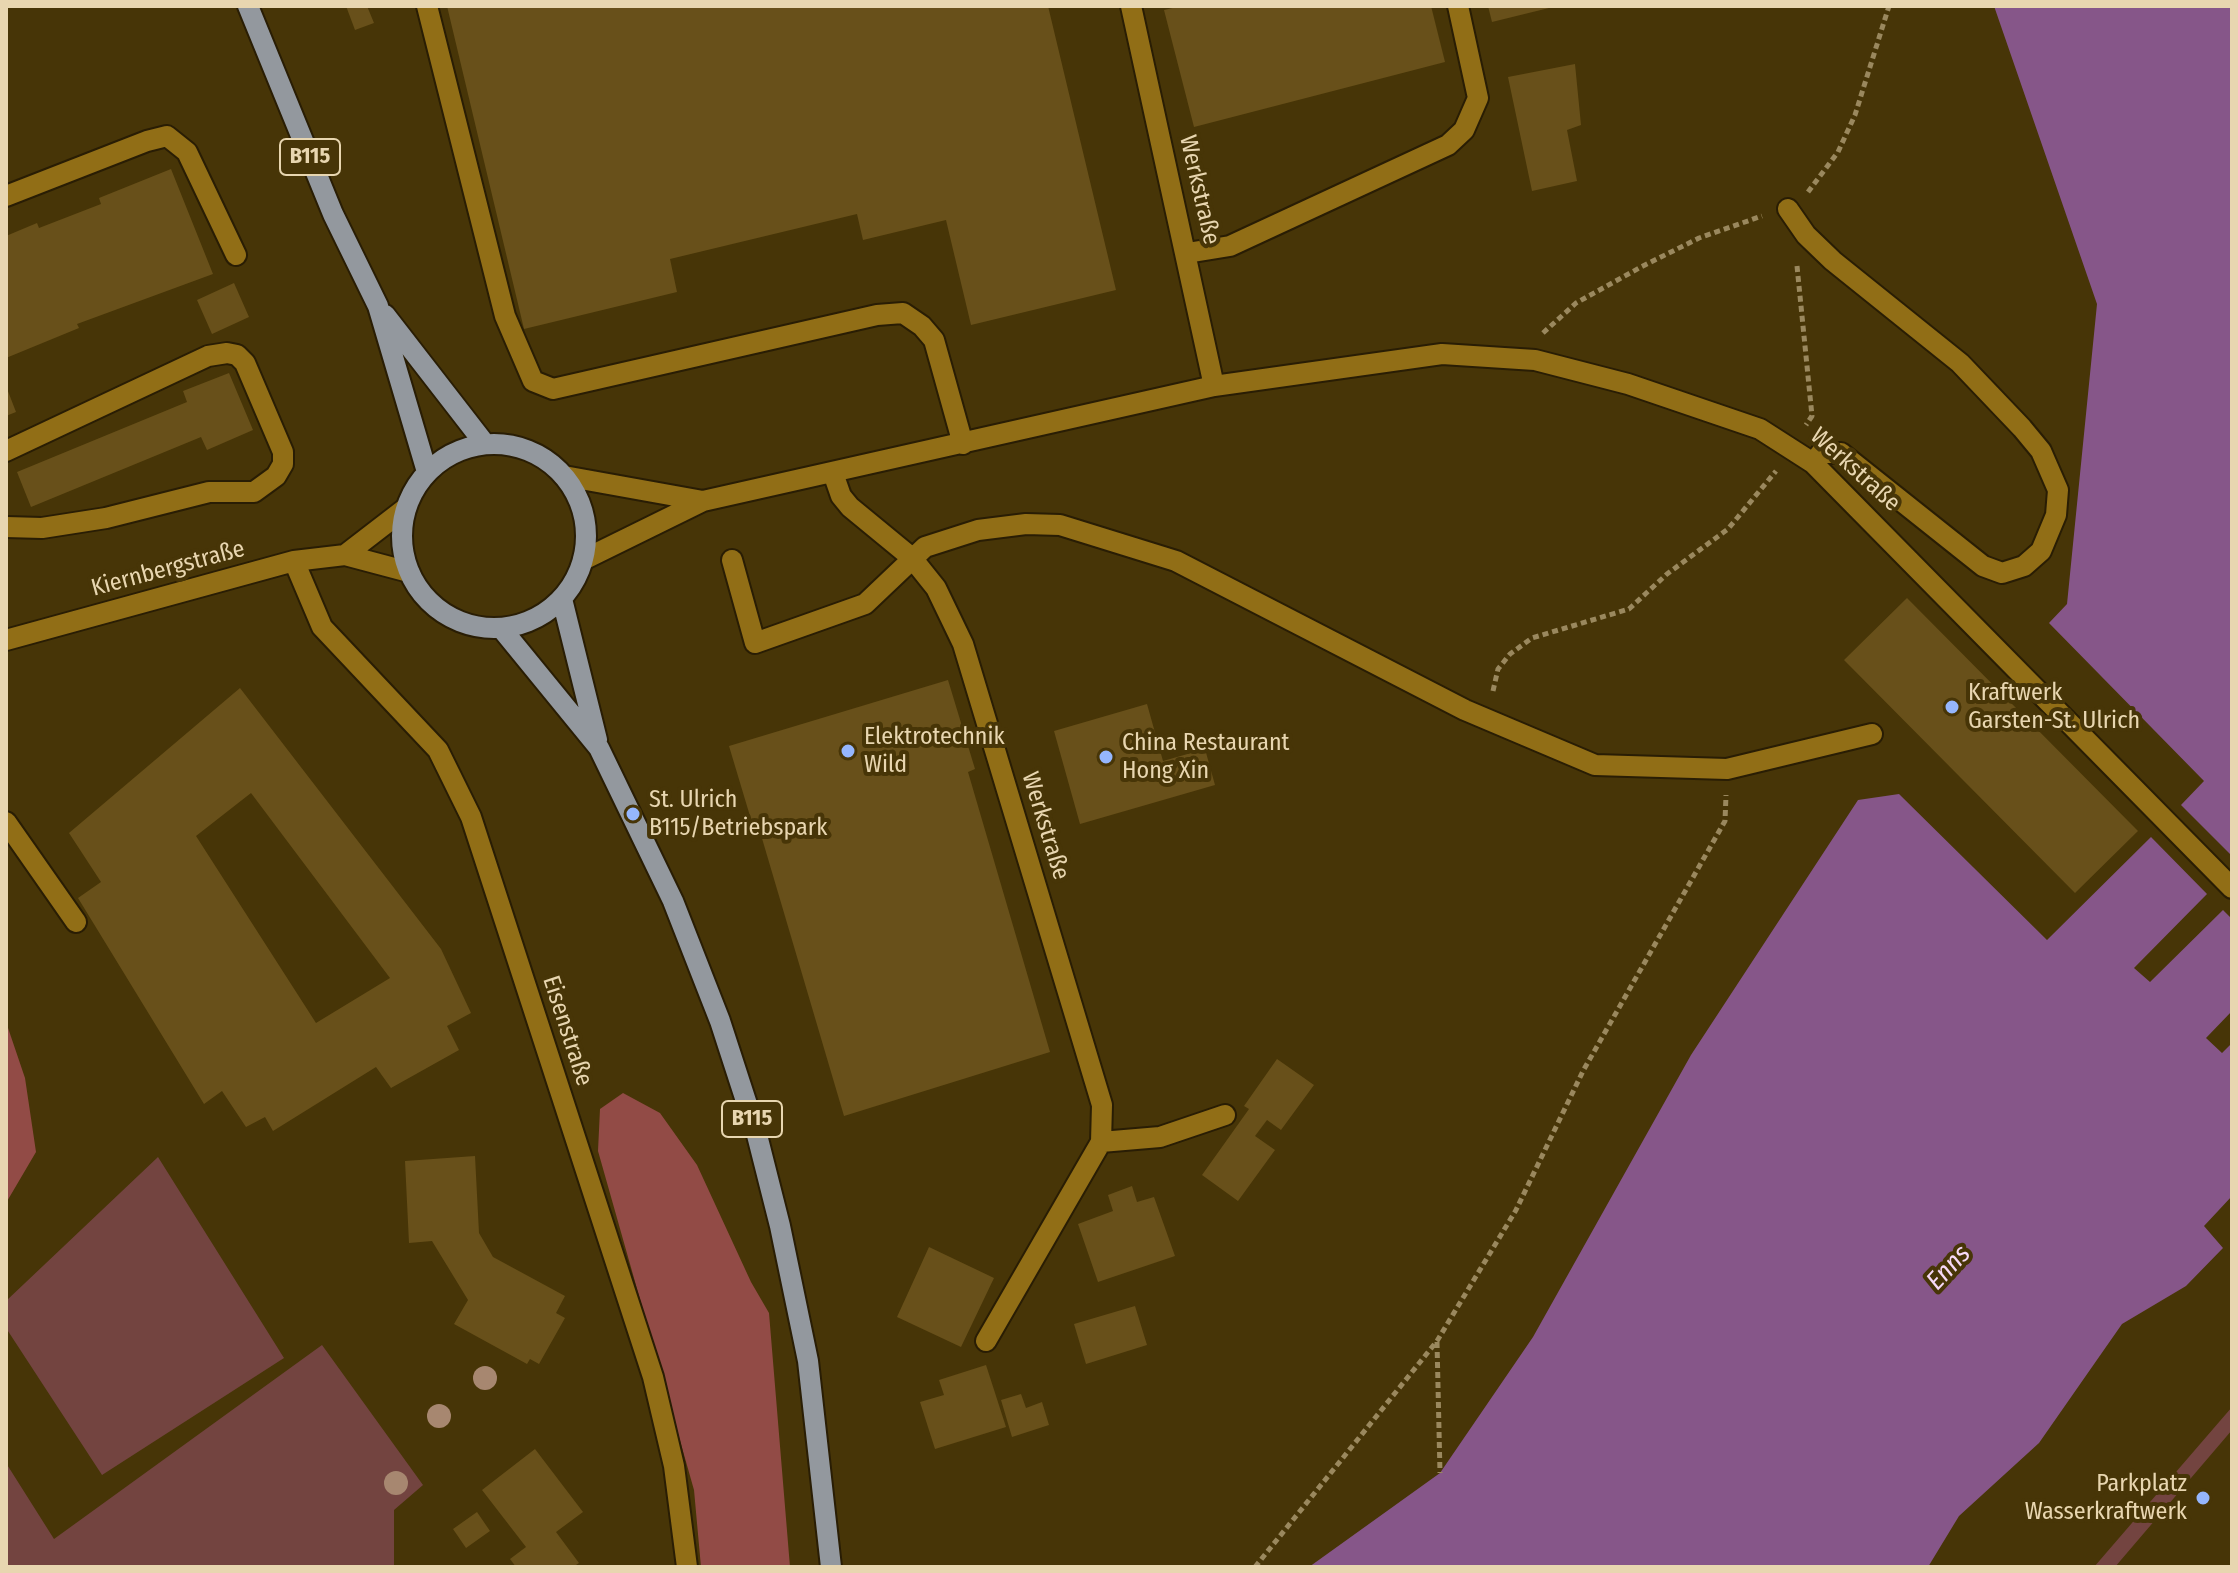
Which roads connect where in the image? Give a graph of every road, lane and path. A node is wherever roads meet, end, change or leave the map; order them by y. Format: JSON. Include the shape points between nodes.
{"nodes":[{"id":1,"x":248,"y":6,"type":"edge"},
{"id":2,"x":427,"y":6,"type":"edge"},
{"id":3,"x":1131,"y":6,"type":"edge"},
{"id":4,"x":1458,"y":6,"type":"edge"},
{"id":5,"x":1889,"y":6,"type":"edge"},
{"id":6,"x":6,"y":196,"type":"edge"},
{"id":7,"x":1788,"y":209,"type":"junction"},
{"id":8,"x":1187,"y":253,"type":"junction"},
{"id":9,"x":236,"y":255,"type":"dead end"},
{"id":10,"x":1798,"y":258,"type":"dead end"},
{"id":11,"x":378,"y":306,"type":"junction"},
{"id":12,"x":1535,"y":360,"type":"junction"},
{"id":13,"x":1214,"y":386,"type":"junction"},
{"id":14,"x":485,"y":444,"type":"junction"},
{"id":15,"x":963,"y":444,"type":"junction"},
{"id":16,"x":1792,"y":446,"type":"junction"},
{"id":17,"x":6,"y":451,"type":"edge"},
{"id":18,"x":1813,"y":463,"type":"junction"},
{"id":19,"x":427,"y":472,"type":"junction"},
{"id":20,"x":833,"y":473,"type":"junction"},
{"id":21,"x":564,"y":476,"type":"junction"},
{"id":22,"x":703,"y":501,"type":"junction"},
{"id":23,"x":406,"y":508,"type":"junction"},
{"id":24,"x":6,"y":527,"type":"edge"},
{"id":25,"x":345,"y":555,"type":"junction"},
{"id":26,"x":912,"y":558,"type":"junction"},
{"id":27,"x":583,"y":560,"type":"junction"},
{"id":28,"x":732,"y":560,"type":"dead end"},
{"id":29,"x":294,"y":561,"type":"junction"},
{"id":30,"x":409,"y":572,"type":"junction"},
{"id":31,"x":562,"y":599,"type":"junction"},
{"id":32,"x":501,"y":628,"type":"junction"},
{"id":33,"x":6,"y":640,"type":"edge"},
{"id":34,"x":1496,"y":724,"type":"junction"},
{"id":35,"x":1872,"y":734,"type":"dead end"},
{"id":36,"x":599,"y":748,"type":"junction"},
{"id":37,"x":1727,"y":769,"type":"junction"},
{"id":38,"x":6,"y":822,"type":"edge"},
{"id":39,"x":2232,"y":888,"type":"edge"},
{"id":40,"x":76,"y":922,"type":"dead end"},
{"id":41,"x":1225,"y":1115,"type":"dead end"},
{"id":42,"x":1101,"y":1142,"type":"junction"},
{"id":43,"x":986,"y":1341,"type":"dead end"},
{"id":44,"x":1437,"y":1341,"type":"junction"},
{"id":45,"x":1440,"y":1473,"type":"dead end"},
{"id":46,"x":687,"y":1567,"type":"edge"},
{"id":47,"x":831,"y":1567,"type":"edge"},
{"id":48,"x":1255,"y":1567,"type":"edge"}],
"edges":[{"from":1,"to":11,"type":"main road","number":"B115","via":[[333,214]]},
{"from":2,"to":15,"type":"street","via":[[505,316],[533,381],[553,389],[903,313],[934,340]]},
{"from":3,"to":8,"type":"street","name":"Werkstraße"},
{"from":4,"to":8,"type":"street","via":[[1478,98],[1473,116],[1456,138],[1230,246]]},
{"from":5,"to":7,"type":"path","via":[[1838,152],[1813,187]]},
{"from":6,"to":9,"type":"street","via":[[167,136],[187,152]]},
{"from":7,"to":12,"type":"path","via":[[1699,238],[1576,303],[1544,332]]},
{"from":7,"to":18,"type":"street","via":[[1833,261],[1960,363],[2022,428],[2041,451],[2058,490],[2056,515],[2041,551],[2024,566],[2002,573],[1983,566],[1841,453],[1821,453]]},
{"from":8,"to":13,"type":"street","name":"Werkstraße"},
{"from":10,"to":16,"type":"path","via":[[1812,416]]},
{"from":11,"to":14,"type":"main road","number":"B115"},
{"from":11,"to":19,"type":"main road","number":"B115"},
{"from":12,"to":13,"type":"street","name":"Werkstraße","via":[[1442,354]]},
{"from":12,"to":16,"type":"street","name":"Werkstraße","via":[[1628,384],[1760,429]]},
{"from":13,"to":15,"type":"street","name":"Werkstraße"},
{"from":14,"to":19,"type":"main road","via":[[454,453]]},
{"from":14,"to":21,"type":"main road","via":[[528,450]]},
{"from":15,"to":20,"type":"street","name":"Werkstraße"},
{"from":16,"to":18,"type":"street","name":"Werkstraße"},
{"from":16,"to":34,"type":"path","via":[[1728,529],[1629,609],[1532,638],[1510,654],[1498,669],[1493,690]]},
{"from":17,"to":24,"type":"street","via":[[208,356],[227,353],[245,363],[283,452],[283,464],[254,492],[209,492],[106,518],[42,528]]},
{"from":18,"to":39,"type":"street","name":"Werkstraße"},
{"from":19,"to":23,"type":"main road"},
{"from":20,"to":22,"type":"street","name":"Werkstraße"},
{"from":20,"to":26,"type":"street","name":"Werkstraße","via":[[850,507]]},
{"from":21,"to":22,"type":"street","name":"Werkstraße"},
{"from":21,"to":27,"type":"main road","via":[[584,516]]},
{"from":22,"to":27,"type":"street","name":"Werkstraße"},
{"from":23,"to":25,"type":"street"},
{"from":23,"to":30,"type":"main road","via":[[402,541]]},
{"from":25,"to":29,"type":"street","name":"Kiernbergstraße"},
{"from":25,"to":30,"type":"street","name":"Kiernbergstraße"},
{"from":26,"to":28,"type":"street","via":[[865,604],[755,643]]},
{"from":26,"to":34,"type":"street","via":[[945,539],[1026,524],[1060,525],[1113,539],[1176,561]]},
{"from":26,"to":42,"type":"street","name":"Werkstraße","via":[[936,588],[963,644],[1102,1105]]},
{"from":27,"to":31,"type":"main road"},
{"from":29,"to":33,"type":"street","name":"Kiernbergstraße"},
{"from":29,"to":46,"type":"street","name":"Eisenstraße","via":[[322,627],[438,750],[471,817],[653,1377],[674,1466]]},
{"from":30,"to":32,"type":"main road","via":[[428,600],[456,620]]},
{"from":31,"to":32,"type":"main road","via":[[544,614]]},
{"from":31,"to":36,"type":"main road","number":"B115"},
{"from":32,"to":36,"type":"main road","number":"B115"},
{"from":34,"to":37,"type":"street","via":[[1595,765]]},
{"from":35,"to":37,"type":"street"},
{"from":36,"to":47,"type":"main road","number":"B115","via":[[673,901],[757,1135],[808,1361]]},
{"from":37,"to":44,"type":"path","via":[[1725,821],[1583,1071],[1516,1210]]},
{"from":38,"to":40,"type":"street"},
{"from":41,"to":42,"type":"street","via":[[1160,1137]]},
{"from":42,"to":43,"type":"street","name":"Werkstraße"},
{"from":44,"to":45,"type":"path"},
{"from":44,"to":48,"type":"path"}]}
